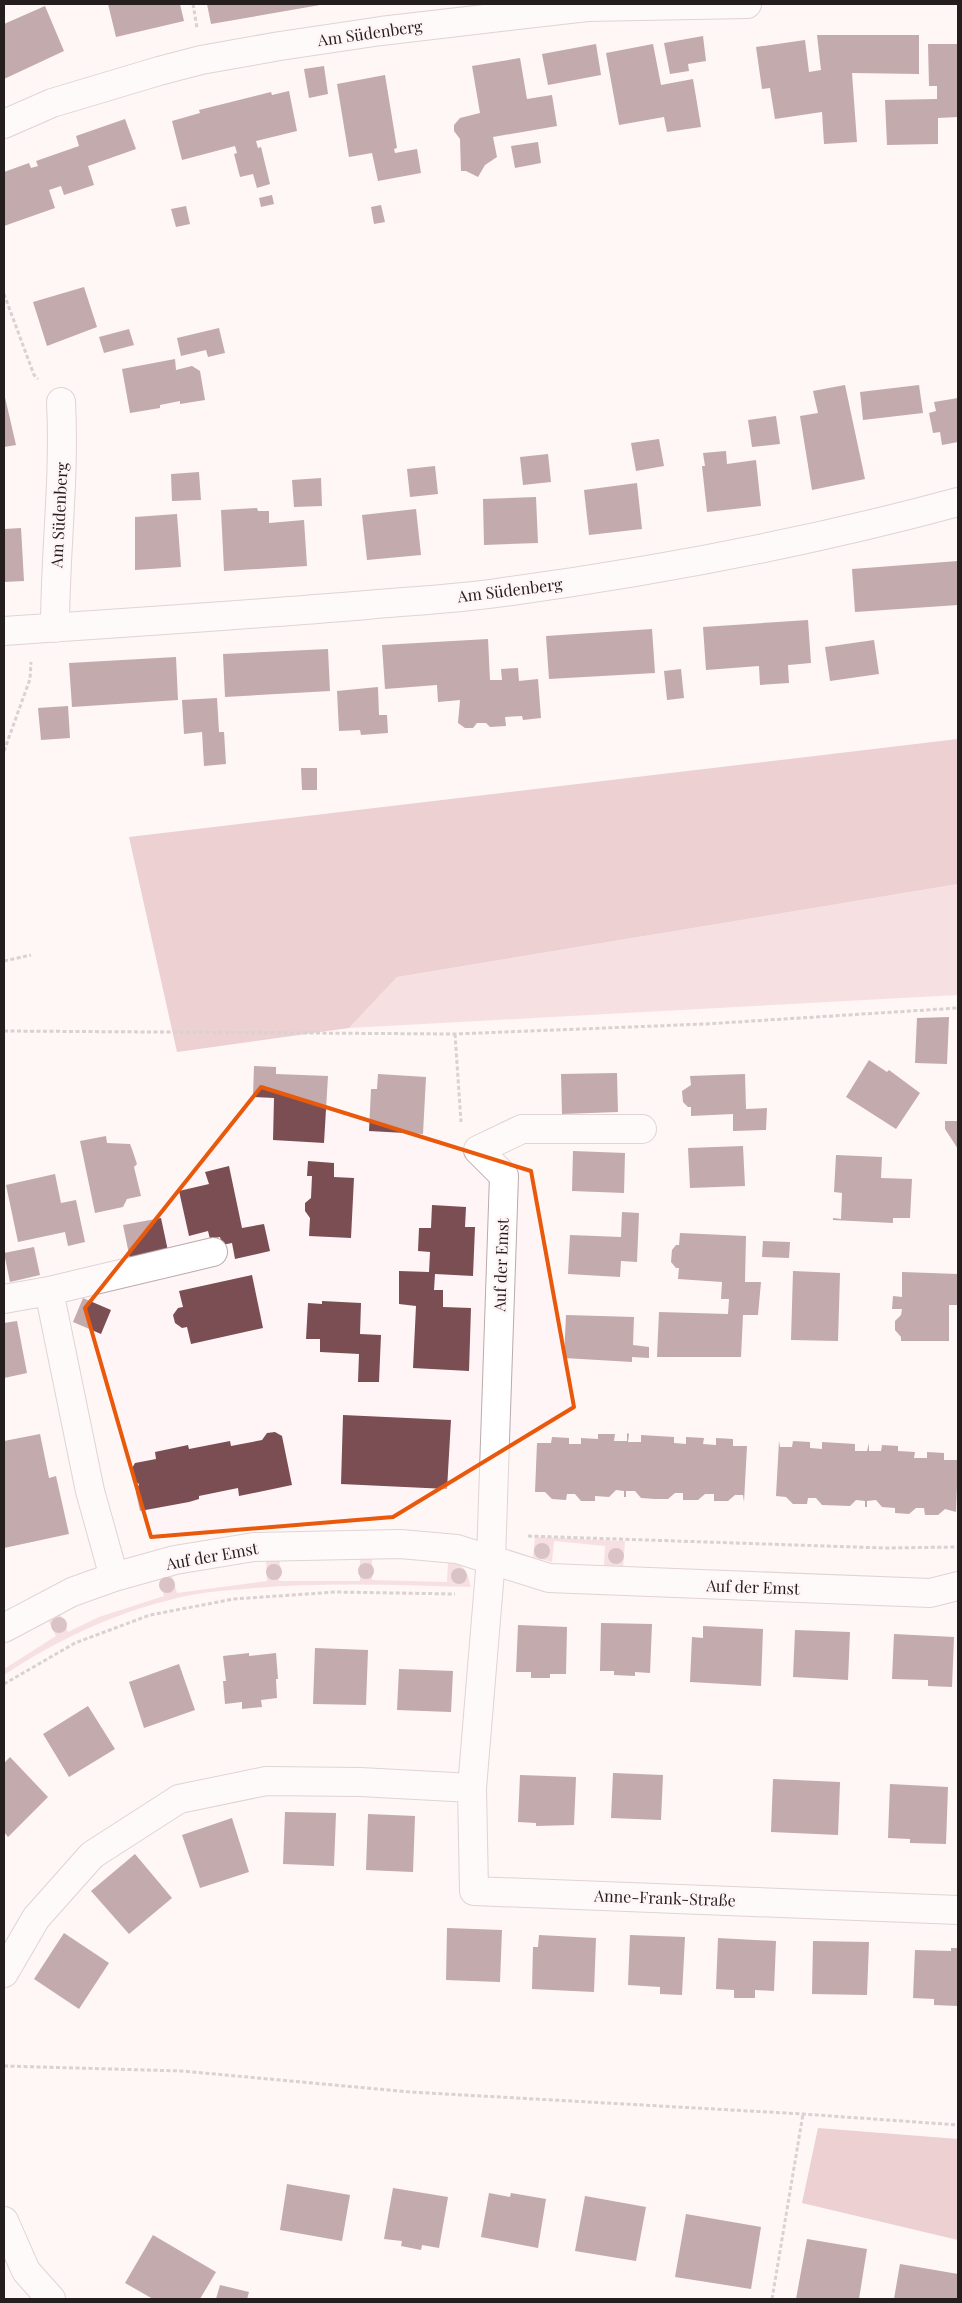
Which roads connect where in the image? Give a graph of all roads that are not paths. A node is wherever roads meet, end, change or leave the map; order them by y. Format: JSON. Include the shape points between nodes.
{"nodes":[{"id":1,"x":747,"y":4,"type":"edge"},
{"id":2,"x":4,"y":124,"type":"edge"},
{"id":3,"x":61,"y":402,"type":"road end"},
{"id":4,"x":958,"y":502,"type":"edge"},
{"id":5,"x":44,"y":628,"type":"junction"},
{"id":6,"x":4,"y":631,"type":"edge"},
{"id":7,"x":642,"y":1129,"type":"dead end"},
{"id":8,"x":213,"y":1252,"type":"dead end"},
{"id":9,"x":49,"y":1292,"type":"junction"},
{"id":10,"x":4,"y":1299,"type":"edge"},
{"id":11,"x":490,"y":1559,"type":"junction"},
{"id":12,"x":114,"y":1577,"type":"junction"},
{"id":13,"x":958,"y":1586,"type":"edge"},
{"id":14,"x":4,"y":1628,"type":"edge"},
{"id":15,"x":472,"y":1788,"type":"junction"},
{"id":16,"x":958,"y":1910,"type":"edge"},
{"id":17,"x":4,"y":1973,"type":"edge"},
{"id":18,"x":4,"y":2221,"type":"edge"},
{"id":19,"x":52,"y":2299,"type":"edge"}],
"edges":[{"from":1,"to":2,"type":"street","name":"Am Südenberg","via":[[587,7],[280,46],[201,60],[132,79],[52,103]]},
{"from":3,"to":5,"type":"street","name":"Am Südenberg","via":[[63,446],[55,583]]},
{"from":4,"to":5,"type":"street","name":"Am Südenberg","via":[[869,526],[761,548],[495,594],[184,620]]},
{"from":5,"to":6,"type":"street","name":"Am Südenberg"},
{"from":7,"to":11,"type":"street","name":"Auf der Emst","via":[[522,1129],[478,1150],[504,1176]]},
{"from":8,"to":9,"type":"street"},
{"from":9,"to":10,"type":"street"},
{"from":9,"to":12,"type":"street","via":[[90,1491]]},
{"from":11,"to":12,"type":"street","name":"Auf der Emst","via":[[457,1549],[400,1544],[254,1547],[175,1560]]},
{"from":11,"to":13,"type":"street","name":"Auf der Emst","via":[[549,1578],[930,1593]]},
{"from":11,"to":15,"type":"street","name":"Anne-Frank-Straße"},
{"from":12,"to":14,"type":"street","name":"Auf der Emst","via":[[72,1592]]},
{"from":15,"to":16,"type":"street","name":"Anne-Frank-Straße","via":[[474,1891]]},
{"from":15,"to":17,"type":"street","via":[[266,1781],[179,1799],[92,1855],[36,1918]]},
{"from":18,"to":19,"type":"street","via":[[26,2271]]}]}
